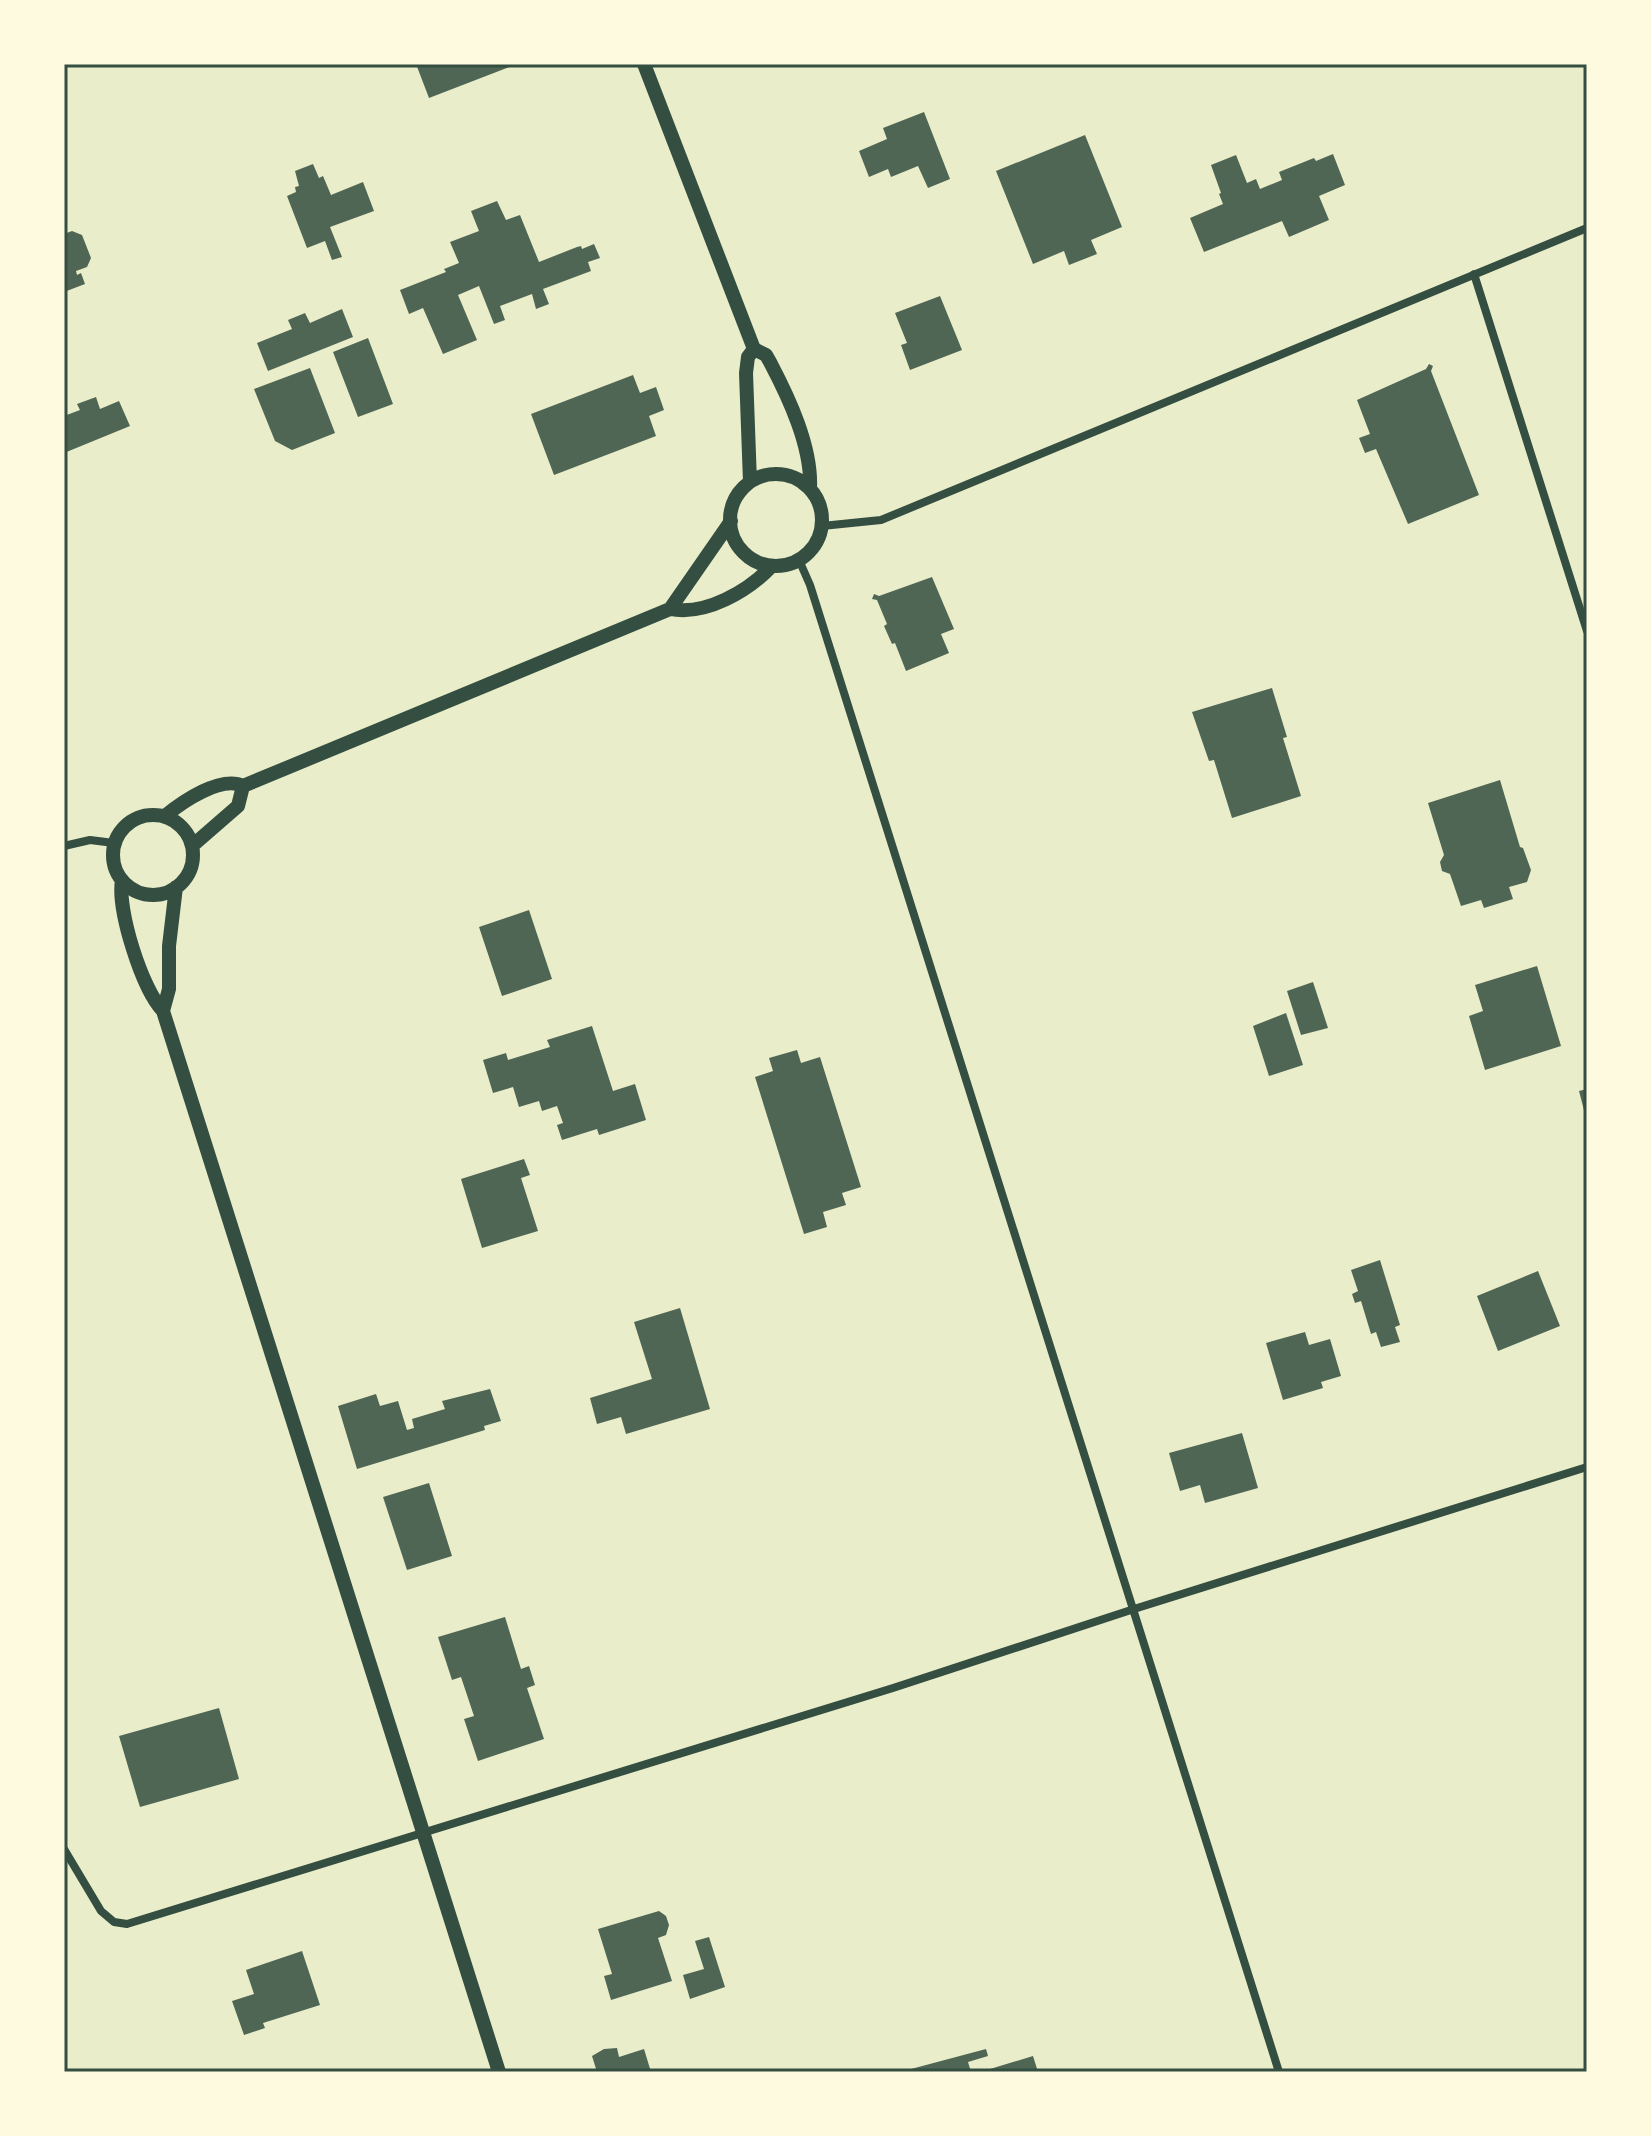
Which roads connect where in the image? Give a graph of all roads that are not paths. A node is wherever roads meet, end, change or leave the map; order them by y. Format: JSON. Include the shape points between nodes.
{"nodes":[{"id":1,"x":644,"y":64,"type":"edge"},
{"id":2,"x":1587,"y":228,"type":"edge"},
{"id":3,"x":1474,"y":274,"type":"junction"},
{"id":4,"x":754,"y":349,"type":"junction"},
{"id":5,"x":750,"y":482,"type":"junction"},
{"id":6,"x":810,"y":488,"type":"junction"},
{"id":7,"x":731,"y":521,"type":"junction"},
{"id":8,"x":822,"y":526,"type":"junction"},
{"id":9,"x":799,"y":560,"type":"junction"},
{"id":10,"x":772,"y":566,"type":"junction"},
{"id":11,"x":670,"y":609,"type":"junction"},
{"id":12,"x":1587,"y":631,"type":"edge"},
{"id":13,"x":243,"y":786,"type":"junction"},
{"id":14,"x":165,"y":816,"type":"junction"},
{"id":15,"x":114,"y":843,"type":"junction"},
{"id":16,"x":64,"y":846,"type":"edge"},
{"id":17,"x":192,"y":846,"type":"junction"},
{"id":18,"x":122,"y":880,"type":"junction"},
{"id":19,"x":176,"y":887,"type":"junction"},
{"id":20,"x":163,"y":1011,"type":"junction"},
{"id":21,"x":1587,"y":1467,"type":"edge"},
{"id":22,"x":1134,"y":1609,"type":"junction"},
{"id":23,"x":423,"y":1832,"type":"junction"},
{"id":24,"x":64,"y":1849,"type":"edge"},
{"id":25,"x":499,"y":2072,"type":"edge"},
{"id":26,"x":1279,"y":2072,"type":"edge"}],
"edges":[{"from":1,"to":4,"type":"street"},
{"from":2,"to":3,"type":"street"},
{"from":3,"to":8,"type":"street","via":[[894,515]]},
{"from":3,"to":12,"type":"street"},
{"from":4,"to":5,"type":"street","via":[[746,373]]},
{"from":4,"to":6,"type":"street","via":[[766,355],[786,398],[808,463]]},
{"from":5,"to":6,"type":"street","via":[[786,475]]},
{"from":5,"to":7,"type":"street","via":[[735,499]]},
{"from":6,"to":8,"type":"street","via":[[822,512]]},
{"from":7,"to":10,"type":"street","via":[[747,555]]},
{"from":7,"to":11,"type":"street"},
{"from":8,"to":9,"type":"street","via":[[810,551]]},
{"from":9,"to":10,"type":"street"},
{"from":9,"to":22,"type":"street"},
{"from":10,"to":11,"type":"street","via":[[755,584],[728,598],[688,611]]},
{"from":11,"to":13,"type":"street"},
{"from":13,"to":14,"type":"street","via":[[228,782]]},
{"from":13,"to":17,"type":"street","via":[[238,806]]},
{"from":14,"to":15,"type":"street","via":[[130,822]]},
{"from":14,"to":17,"type":"street","via":[[182,827]]},
{"from":15,"to":16,"type":"street","via":[[90,840]]},
{"from":15,"to":18,"type":"street","via":[[115,868]]},
{"from":17,"to":19,"type":"street","via":[[189,872]]},
{"from":18,"to":19,"type":"street","via":[[144,894]]},
{"from":18,"to":20,"type":"street","via":[[124,917],[147,983]]},
{"from":19,"to":20,"type":"street"},
{"from":20,"to":23,"type":"street"},
{"from":21,"to":22,"type":"street"},
{"from":22,"to":23,"type":"street"},
{"from":22,"to":26,"type":"street"},
{"from":23,"to":24,"type":"street","via":[[127,1924],[114,1922],[101,1911]]},
{"from":23,"to":25,"type":"street"}]}
